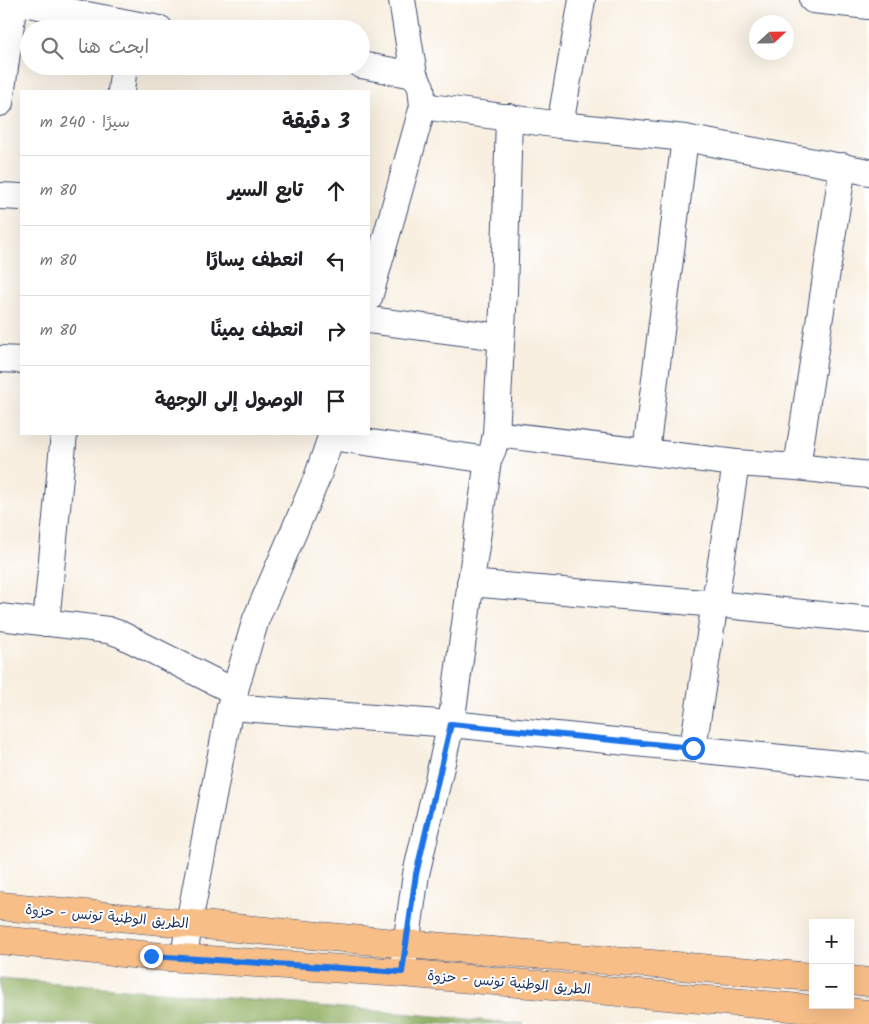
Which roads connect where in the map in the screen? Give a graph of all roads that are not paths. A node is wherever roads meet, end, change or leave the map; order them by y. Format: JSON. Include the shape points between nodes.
{"nodes":[{"id":1,"x":402,"y":0,"type":"edge"},
{"id":2,"x":582,"y":0,"type":"edge"},
{"id":3,"x":813,"y":0,"type":"edge"},
{"id":4,"x":11,"y":1,"type":"edge"},
{"id":5,"x":869,"y":6,"type":"edge"},
{"id":6,"x":100,"y":20,"type":"edge"},
{"id":7,"x":370,"y":67,"type":"edge"},
{"id":8,"x":123,"y":75,"type":"edge"},
{"id":9,"x":414,"y":75,"type":"junction"},
{"id":10,"x":121,"y":90,"type":"edge"},
{"id":11,"x":0,"y":103,"type":"edge"},
{"id":12,"x":422,"y":106,"type":"junction"},
{"id":13,"x":509,"y":117,"type":"junction"},
{"id":14,"x":560,"y":125,"type":"junction"},
{"id":15,"x":685,"y":138,"type":"junction"},
{"id":16,"x":843,"y":166,"type":"junction"},
{"id":17,"x":869,"y":172,"type":"edge"},
{"id":18,"x":0,"y":196,"type":"edge"},
{"id":19,"x":20,"y":197,"type":"edge"},
{"id":20,"x":378,"y":224,"type":"edge"},
{"id":21,"x":370,"y":290,"type":"edge"},
{"id":22,"x":370,"y":320,"type":"edge"},
{"id":23,"x":500,"y":337,"type":"junction"},
{"id":24,"x":0,"y":359,"type":"edge"},
{"id":25,"x":20,"y":360,"type":"edge"},
{"id":26,"x":496,"y":434,"type":"junction"},
{"id":27,"x":64,"y":435,"type":"edge"},
{"id":28,"x":332,"y":436,"type":"edge"},
{"id":29,"x":646,"y":452,"type":"junction"},
{"id":30,"x":488,"y":460,"type":"junction"},
{"id":31,"x":736,"y":463,"type":"junction"},
{"id":32,"x":796,"y":467,"type":"junction"},
{"id":33,"x":869,"y":475,"type":"edge"},
{"id":34,"x":470,"y":583,"type":"junction"},
{"id":35,"x":716,"y":604,"type":"junction"},
{"id":36,"x":0,"y":618,"type":"edge"},
{"id":37,"x":869,"y":620,"type":"edge"},
{"id":38,"x":46,"y":623,"type":"junction"},
{"id":39,"x":233,"y":700,"type":"junction"},
{"id":40,"x":451,"y":724,"type":"junction"},
{"id":41,"x":693,"y":748,"type":"junction"},
{"id":42,"x":869,"y":767,"type":"edge"},
{"id":43,"x":0,"y":906,"type":"edge"},
{"id":44,"x":189,"y":923,"type":"junction"},
{"id":45,"x":0,"y":940,"type":"edge"},
{"id":46,"x":406,"y":944,"type":"junction"},
{"id":47,"x":184,"y":958,"type":"junction"},
{"id":48,"x":402,"y":972,"type":"junction"},
{"id":49,"x":809,"y":977,"type":"edge"},
{"id":50,"x":854,"y":980,"type":"edge"},
{"id":51,"x":869,"y":981,"type":"edge"},
{"id":52,"x":867,"y":1013,"type":"edge"}],
"edges":[{"from":1,"to":9,"type":"street"},
{"from":2,"to":14,"type":"street"},
{"from":3,"to":5,"type":"street"},
{"from":4,"to":6,"type":"street"},
{"from":4,"to":11,"type":"street"},
{"from":7,"to":9,"type":"street"},
{"from":8,"to":10,"type":"street"},
{"from":9,"to":12,"type":"street","via":[[421,87]]},
{"from":12,"to":13,"type":"street"},
{"from":12,"to":20,"type":"street"},
{"from":13,"to":14,"type":"street"},
{"from":13,"to":23,"type":"street"},
{"from":14,"to":15,"type":"street"},
{"from":15,"to":16,"type":"street"},
{"from":15,"to":29,"type":"street"},
{"from":16,"to":17,"type":"street"},
{"from":16,"to":32,"type":"street"},
{"from":18,"to":19,"type":"street"},
{"from":20,"to":21,"type":"street"},
{"from":22,"to":23,"type":"street"},
{"from":23,"to":26,"type":"street"},
{"from":24,"to":25,"type":"street"},
{"from":26,"to":29,"type":"street"},
{"from":26,"to":30,"type":"street"},
{"from":27,"to":38,"type":"street"},
{"from":28,"to":30,"type":"street"},
{"from":28,"to":39,"type":"street","via":[[256,619]]},
{"from":29,"to":31,"type":"street"},
{"from":30,"to":34,"type":"street"},
{"from":31,"to":32,"type":"street"},
{"from":31,"to":35,"type":"street"},
{"from":32,"to":33,"type":"street"},
{"from":34,"to":35,"type":"street"},
{"from":34,"to":40,"type":"street"},
{"from":35,"to":37,"type":"street"},
{"from":35,"to":41,"type":"street"},
{"from":36,"to":38,"type":"street"},
{"from":38,"to":39,"type":"street","via":[[120,634]]},
{"from":39,"to":40,"type":"street"},
{"from":39,"to":44,"type":"street"},
{"from":40,"to":41,"type":"street"},
{"from":40,"to":46,"type":"street","via":[[416,874]]},
{"from":41,"to":42,"type":"street"},
{"from":43,"to":44,"type":"main road","name":"الطريق الوطنية تونس - حزوة"},
{"from":44,"to":46,"type":"main road","name":"الطريق الوطنية تونس - حزوة"},
{"from":44,"to":47,"type":"street"},
{"from":45,"to":47,"type":"main road","name":"الطريق الوطنية تونس - حزوة"},
{"from":46,"to":48,"type":"street"},
{"from":46,"to":49,"type":"main road","name":"الطريق الوطنية تونس - حزوة"},
{"from":47,"to":48,"type":"main road","name":"الطريق الوطنية تونس - حزوة"},
{"from":48,"to":52,"type":"main road","name":"الطريق الوطنية تونس - حزوة"},
{"from":50,"to":51,"type":"main road"},
{"from":51,"to":52,"type":"street"}]}
